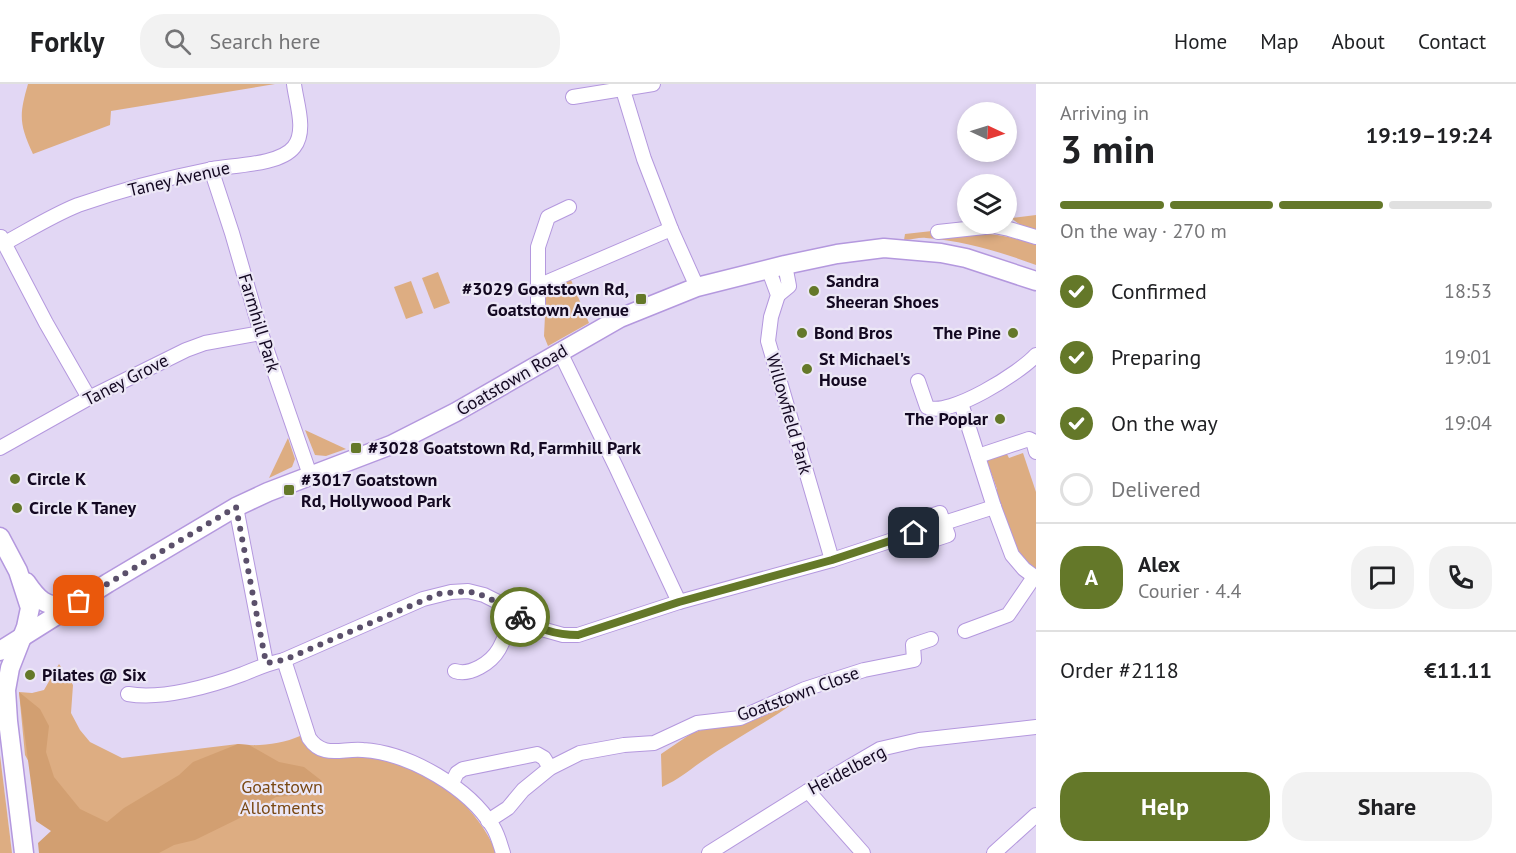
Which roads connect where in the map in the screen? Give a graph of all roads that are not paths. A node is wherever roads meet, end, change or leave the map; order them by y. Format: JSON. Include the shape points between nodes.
{"nodes":[{"id":1,"x":294,"y":84,"type":"edge"},
{"id":2,"x":652,"y":84,"type":"edge"},
{"id":3,"x":623,"y":90,"type":"junction"},
{"id":4,"x":573,"y":97,"type":"dead end"},
{"id":5,"x":211,"y":169,"type":"junction"},
{"id":6,"x":569,"y":207,"type":"dead end"},
{"id":7,"x":671,"y":229,"type":"junction"},
{"id":8,"x":938,"y":232,"type":"dead end"},
{"id":9,"x":1036,"y":237,"type":"edge"},
{"id":10,"x":2,"y":239,"type":"edge"},
{"id":11,"x":777,"y":266,"type":"junction"},
{"id":12,"x":1036,"y":282,"type":"edge"},
{"id":13,"x":538,"y":286,"type":"junction"},
{"id":14,"x":697,"y":287,"type":"junction"},
{"id":15,"x":538,"y":309,"type":"dead end"},
{"id":16,"x":261,"y":333,"type":"junction"},
{"id":17,"x":560,"y":352,"type":"junction"},
{"id":18,"x":1036,"y":355,"type":"edge"},
{"id":19,"x":918,"y":381,"type":"dead end"},
{"id":20,"x":89,"y":398,"type":"junction"},
{"id":21,"x":961,"y":403,"type":"junction"},
{"id":22,"x":0,"y":448,"type":"edge"},
{"id":23,"x":1036,"y":452,"type":"edge"},
{"id":24,"x":978,"y":456,"type":"junction"},
{"id":25,"x":310,"y":475,"type":"junction"},
{"id":26,"x":236,"y":507,"type":"junction"},
{"id":27,"x":994,"y":507,"type":"junction"},
{"id":28,"x":921,"y":519,"type":"dead end"},
{"id":29,"x":944,"y":523,"type":"junction"},
{"id":30,"x":914,"y":533,"type":"dead end"},
{"id":31,"x":0,"y":537,"type":"edge"},
{"id":32,"x":927,"y":542,"type":"dead end"},
{"id":33,"x":832,"y":560,"type":"junction"},
{"id":34,"x":18,"y":571,"type":"junction"},
{"id":35,"x":1035,"y":578,"type":"edge"},
{"id":36,"x":679,"y":602,"type":"junction"},
{"id":37,"x":67,"y":608,"type":"junction"},
{"id":38,"x":516,"y":614,"type":"junction"},
{"id":39,"x":965,"y":631,"type":"dead end"},
{"id":40,"x":22,"y":638,"type":"junction"},
{"id":41,"x":931,"y":639,"type":"dead end"},
{"id":42,"x":0,"y":651,"type":"edge"},
{"id":43,"x":284,"y":660,"type":"junction"},
{"id":44,"x":266,"y":663,"type":"junction"},
{"id":45,"x":455,"y":671,"type":"dead end"},
{"id":46,"x":128,"y":694,"type":"dead end"},
{"id":47,"x":0,"y":699,"type":"edge"},
{"id":48,"x":8,"y":718,"type":"junction"},
{"id":49,"x":1036,"y":727,"type":"edge"},
{"id":50,"x":550,"y":768,"type":"junction"},
{"id":51,"x":452,"y":783,"type":"junction"},
{"id":52,"x":808,"y":791,"type":"junction"},
{"id":53,"x":1036,"y":815,"type":"edge"},
{"id":54,"x":488,"y":821,"type":"junction"},
{"id":55,"x":24,"y":853,"type":"edge"},
{"id":56,"x":503,"y":853,"type":"edge"},
{"id":57,"x":709,"y":853,"type":"edge"},
{"id":58,"x":863,"y":853,"type":"edge"},
{"id":59,"x":994,"y":853,"type":"edge"}],
"edges":[{"from":1,"to":5,"type":"street","name":"Taney Avenue","via":[[300,135],[296,145],[275,159]]},
{"from":2,"to":3,"type":"street"},
{"from":3,"to":4,"type":"street"},
{"from":3,"to":7,"type":"street"},
{"from":5,"to":10,"type":"street","name":"Taney Avenue","via":[[77,206]]},
{"from":5,"to":16,"type":"street","name":"Farmhill Park"},
{"from":6,"to":13,"type":"street","via":[[548,217],[538,248]]},
{"from":7,"to":13,"type":"street"},
{"from":7,"to":14,"type":"street"},
{"from":8,"to":9,"type":"street","via":[[994,226]]},
{"from":10,"to":20,"type":"street"},
{"from":11,"to":12,"type":"main road","name":"Goatstown Road","via":[[872,249],[915,250],[966,258]]},
{"from":11,"to":14,"type":"main road","name":"Goatstown Road"},
{"from":11,"to":33,"type":"street","name":"Willowfield Park","via":[[789,286],[778,295],[768,341]]},
{"from":13,"to":15,"type":"street"},
{"from":14,"to":17,"type":"main road","name":"Goatstown Road","via":[[620,318]]},
{"from":16,"to":20,"type":"street","name":"Taney Grove","via":[[186,350]]},
{"from":16,"to":25,"type":"street","name":"Farmhill Park"},
{"from":17,"to":25,"type":"main road","name":"Goatstown Road","via":[[391,445]]},
{"from":17,"to":36,"type":"street"},
{"from":18,"to":21,"type":"street","via":[[1003,381]]},
{"from":19,"to":21,"type":"street","via":[[927,407]]},
{"from":20,"to":22,"type":"street","name":"Taney Grove"},
{"from":21,"to":24,"type":"street"},
{"from":23,"to":24,"type":"street","via":[[1029,439]]},
{"from":24,"to":27,"type":"street"},
{"from":25,"to":26,"type":"main road","name":"Goatstown Road"},
{"from":26,"to":37,"type":"main road","name":"Goatstown Road"},
{"from":26,"to":44,"type":"street"},
{"from":27,"to":29,"type":"street"},
{"from":27,"to":35,"type":"street","via":[[1012,555]]},
{"from":28,"to":29,"type":"street","via":[[940,513]]},
{"from":29,"to":32,"type":"street","via":[[948,535]]},
{"from":30,"to":33,"type":"street"},
{"from":31,"to":34,"type":"main road"},
{"from":33,"to":36,"type":"street"},
{"from":34,"to":37,"type":"main road","via":[[42,602]]},
{"from":34,"to":40,"type":"main road","via":[[30,608]]},
{"from":35,"to":39,"type":"street","via":[[1008,615]]},
{"from":36,"to":38,"type":"street","via":[[578,635],[538,628]]},
{"from":37,"to":40,"type":"main road","name":"Goatstown Road"},
{"from":38,"to":43,"type":"street","via":[[468,591],[438,594]]},
{"from":38,"to":45,"type":"street","via":[[498,651],[478,669]]},
{"from":40,"to":42,"type":"main road","name":"Goatstown Road"},
{"from":40,"to":48,"type":"main road","via":[[6,690]]},
{"from":41,"to":50,"type":"street","name":"Goatstown Close","via":[[913,645],[914,660],[864,670],[805,689],[740,718],[697,723],[654,743],[580,753]]},
{"from":43,"to":44,"type":"street"},
{"from":43,"to":51,"type":"street","via":[[315,747],[399,757]]},
{"from":44,"to":46,"type":"street","via":[[194,688],[142,696]]},
{"from":47,"to":48,"type":"main road"},
{"from":48,"to":55,"type":"main road"},
{"from":49,"to":52,"type":"street","name":"Heidelberg","via":[[919,740],[880,749]]},
{"from":50,"to":51,"type":"street","via":[[537,754],[463,769]]},
{"from":50,"to":54,"type":"street","name":"Goatstown Close","via":[[508,808]]},
{"from":51,"to":54,"type":"street"},
{"from":52,"to":57,"type":"street","name":"Heidelberg"},
{"from":52,"to":58,"type":"street"},
{"from":53,"to":59,"type":"street"},
{"from":54,"to":56,"type":"street"}]}
